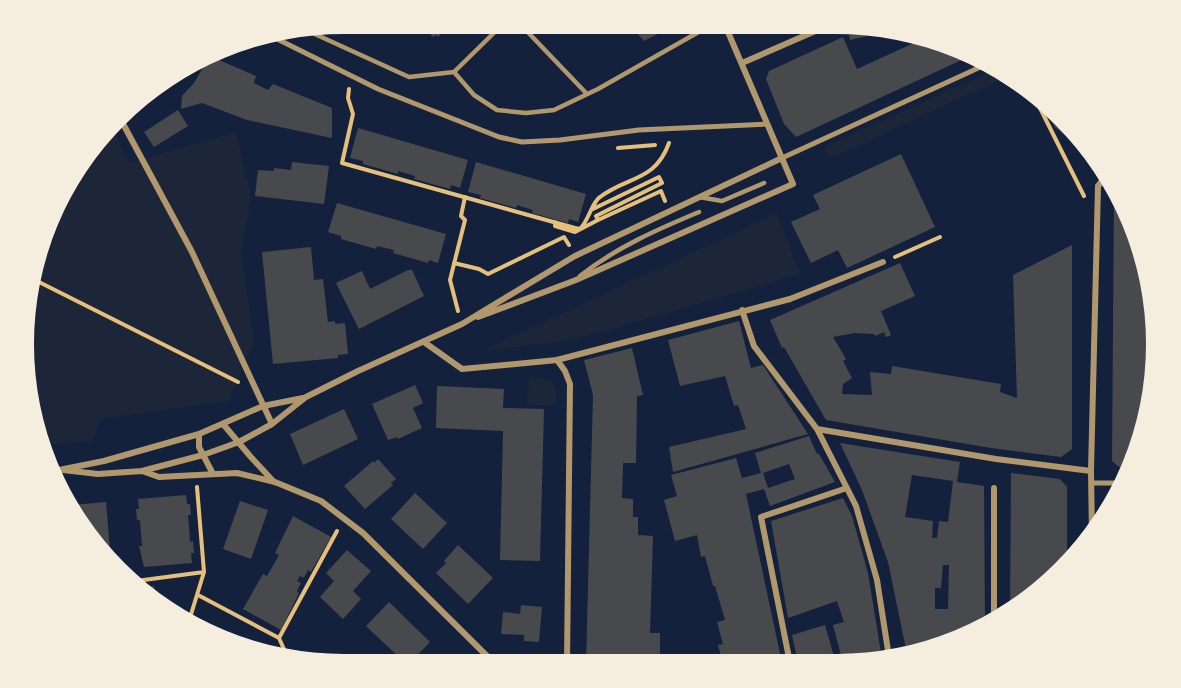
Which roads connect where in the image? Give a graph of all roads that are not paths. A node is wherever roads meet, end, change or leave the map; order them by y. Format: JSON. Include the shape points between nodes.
{"nodes":[{"id":1,"x":493,"y":34,"type":"edge"},
{"id":2,"x":530,"y":34,"type":"edge"},
{"id":3,"x":693,"y":34,"type":"edge"},
{"id":4,"x":729,"y":34,"type":"edge"},
{"id":5,"x":809,"y":34,"type":"edge"},
{"id":6,"x":318,"y":36,"type":"edge"},
{"id":7,"x":281,"y":41,"type":"edge"},
{"id":8,"x":742,"y":63,"type":"junction"},
{"id":9,"x":978,"y":68,"type":"edge"},
{"id":10,"x":454,"y":72,"type":"junction"},
{"id":11,"x":587,"y":94,"type":"junction"},
{"id":12,"x":767,"y":124,"type":"junction"},
{"id":13,"x":124,"y":126,"type":"edge"},
{"id":14,"x":782,"y":158,"type":"junction"},
{"id":15,"x":764,"y":183,"type":"dead end"},
{"id":16,"x":1101,"y":183,"type":"edge"},
{"id":17,"x":698,"y":197,"type":"junction"},
{"id":18,"x":699,"y":212,"type":"dead end"},
{"id":19,"x":883,"y":262,"type":"road end"},
{"id":20,"x":576,"y":280,"type":"junction"},
{"id":21,"x":742,"y":310,"type":"junction"},
{"id":22,"x":462,"y":324,"type":"junction"},
{"id":23,"x":424,"y":342,"type":"junction"},
{"id":24,"x":557,"y":360,"type":"junction"},
{"id":25,"x":306,"y":398,"type":"junction"},
{"id":26,"x":263,"y":406,"type":"junction"},
{"id":27,"x":223,"y":424,"type":"junction"},
{"id":28,"x":272,"y":424,"type":"junction"},
{"id":29,"x":817,"y":429,"type":"junction"},
{"id":30,"x":199,"y":434,"type":"junction"},
{"id":31,"x":238,"y":442,"type":"junction"},
{"id":32,"x":204,"y":455,"type":"junction"},
{"id":33,"x":63,"y":470,"type":"joint"},
{"id":34,"x":142,"y":471,"type":"junction"},
{"id":35,"x":1091,"y":471,"type":"junction"},
{"id":36,"x":213,"y":474,"type":"junction"},
{"id":37,"x":275,"y":482,"type":"junction"},
{"id":38,"x":1093,"y":483,"type":"junction"},
{"id":39,"x":1114,"y":483,"type":"edge"},
{"id":40,"x":847,"y":488,"type":"junction"},
{"id":41,"x":994,"y":488,"type":"dead end"},
{"id":42,"x":1092,"y":518,"type":"edge"},
{"id":43,"x":994,"y":611,"type":"edge"},
{"id":44,"x":888,"y":649,"type":"edge"},
{"id":45,"x":485,"y":654,"type":"edge"},
{"id":46,"x":567,"y":654,"type":"edge"},
{"id":47,"x":788,"y":654,"type":"edge"}],
"edges":[{"from":1,"to":10,"type":"lane"},
{"from":2,"to":11,"type":"lane"},
{"from":3,"to":11,"type":"lane"},
{"from":4,"to":8,"type":"street"},
{"from":5,"to":8,"type":"street"},
{"from":6,"to":10,"type":"lane","via":[[410,77]]},
{"from":7,"to":12,"type":"street","via":[[378,90],[499,137],[522,142],[639,130]]},
{"from":8,"to":12,"type":"street"},
{"from":9,"to":14,"type":"street"},
{"from":10,"to":11,"type":"lane","via":[[474,94],[497,110],[554,110]]},
{"from":12,"to":14,"type":"street"},
{"from":13,"to":26,"type":"street","via":[[192,252]]},
{"from":14,"to":17,"type":"street"},
{"from":14,"to":20,"type":"street","via":[[793,184]]},
{"from":15,"to":17,"type":"lane","via":[[722,201]]},
{"from":16,"to":35,"type":"street"},
{"from":17,"to":22,"type":"street","via":[[575,256]]},
{"from":18,"to":20,"type":"lane","via":[[604,257]]},
{"from":19,"to":21,"type":"street","via":[[790,298]]},
{"from":20,"to":22,"type":"street"},
{"from":21,"to":24,"type":"street"},
{"from":21,"to":29,"type":"street","via":[[754,346]]},
{"from":22,"to":23,"type":"street"},
{"from":23,"to":24,"type":"street","via":[[462,369]]},
{"from":23,"to":25,"type":"street"},
{"from":24,"to":46,"type":"street","via":[[570,384]]},
{"from":25,"to":26,"type":"street"},
{"from":25,"to":28,"type":"street"},
{"from":26,"to":27,"type":"street"},
{"from":26,"to":28,"type":"street"},
{"from":27,"to":30,"type":"street"},
{"from":27,"to":31,"type":"street"},
{"from":28,"to":31,"type":"street"},
{"from":29,"to":35,"type":"street"},
{"from":29,"to":40,"type":"street"},
{"from":30,"to":32,"type":"street"},
{"from":30,"to":33,"type":"street"},
{"from":31,"to":32,"type":"street"},
{"from":31,"to":37,"type":"street"},
{"from":32,"to":34,"type":"street"},
{"from":32,"to":36,"type":"street"},
{"from":33,"to":34,"type":"street","via":[[98,474]]},
{"from":34,"to":36,"type":"street","via":[[159,477]]},
{"from":35,"to":38,"type":"street"},
{"from":36,"to":37,"type":"street","via":[[237,473]]},
{"from":37,"to":45,"type":"street","via":[[321,501],[363,532]]},
{"from":38,"to":39,"type":"street"},
{"from":38,"to":42,"type":"street"},
{"from":40,"to":44,"type":"street","via":[[877,580]]},
{"from":40,"to":47,"type":"street","via":[[761,518]]},
{"from":41,"to":43,"type":"street"}]}
